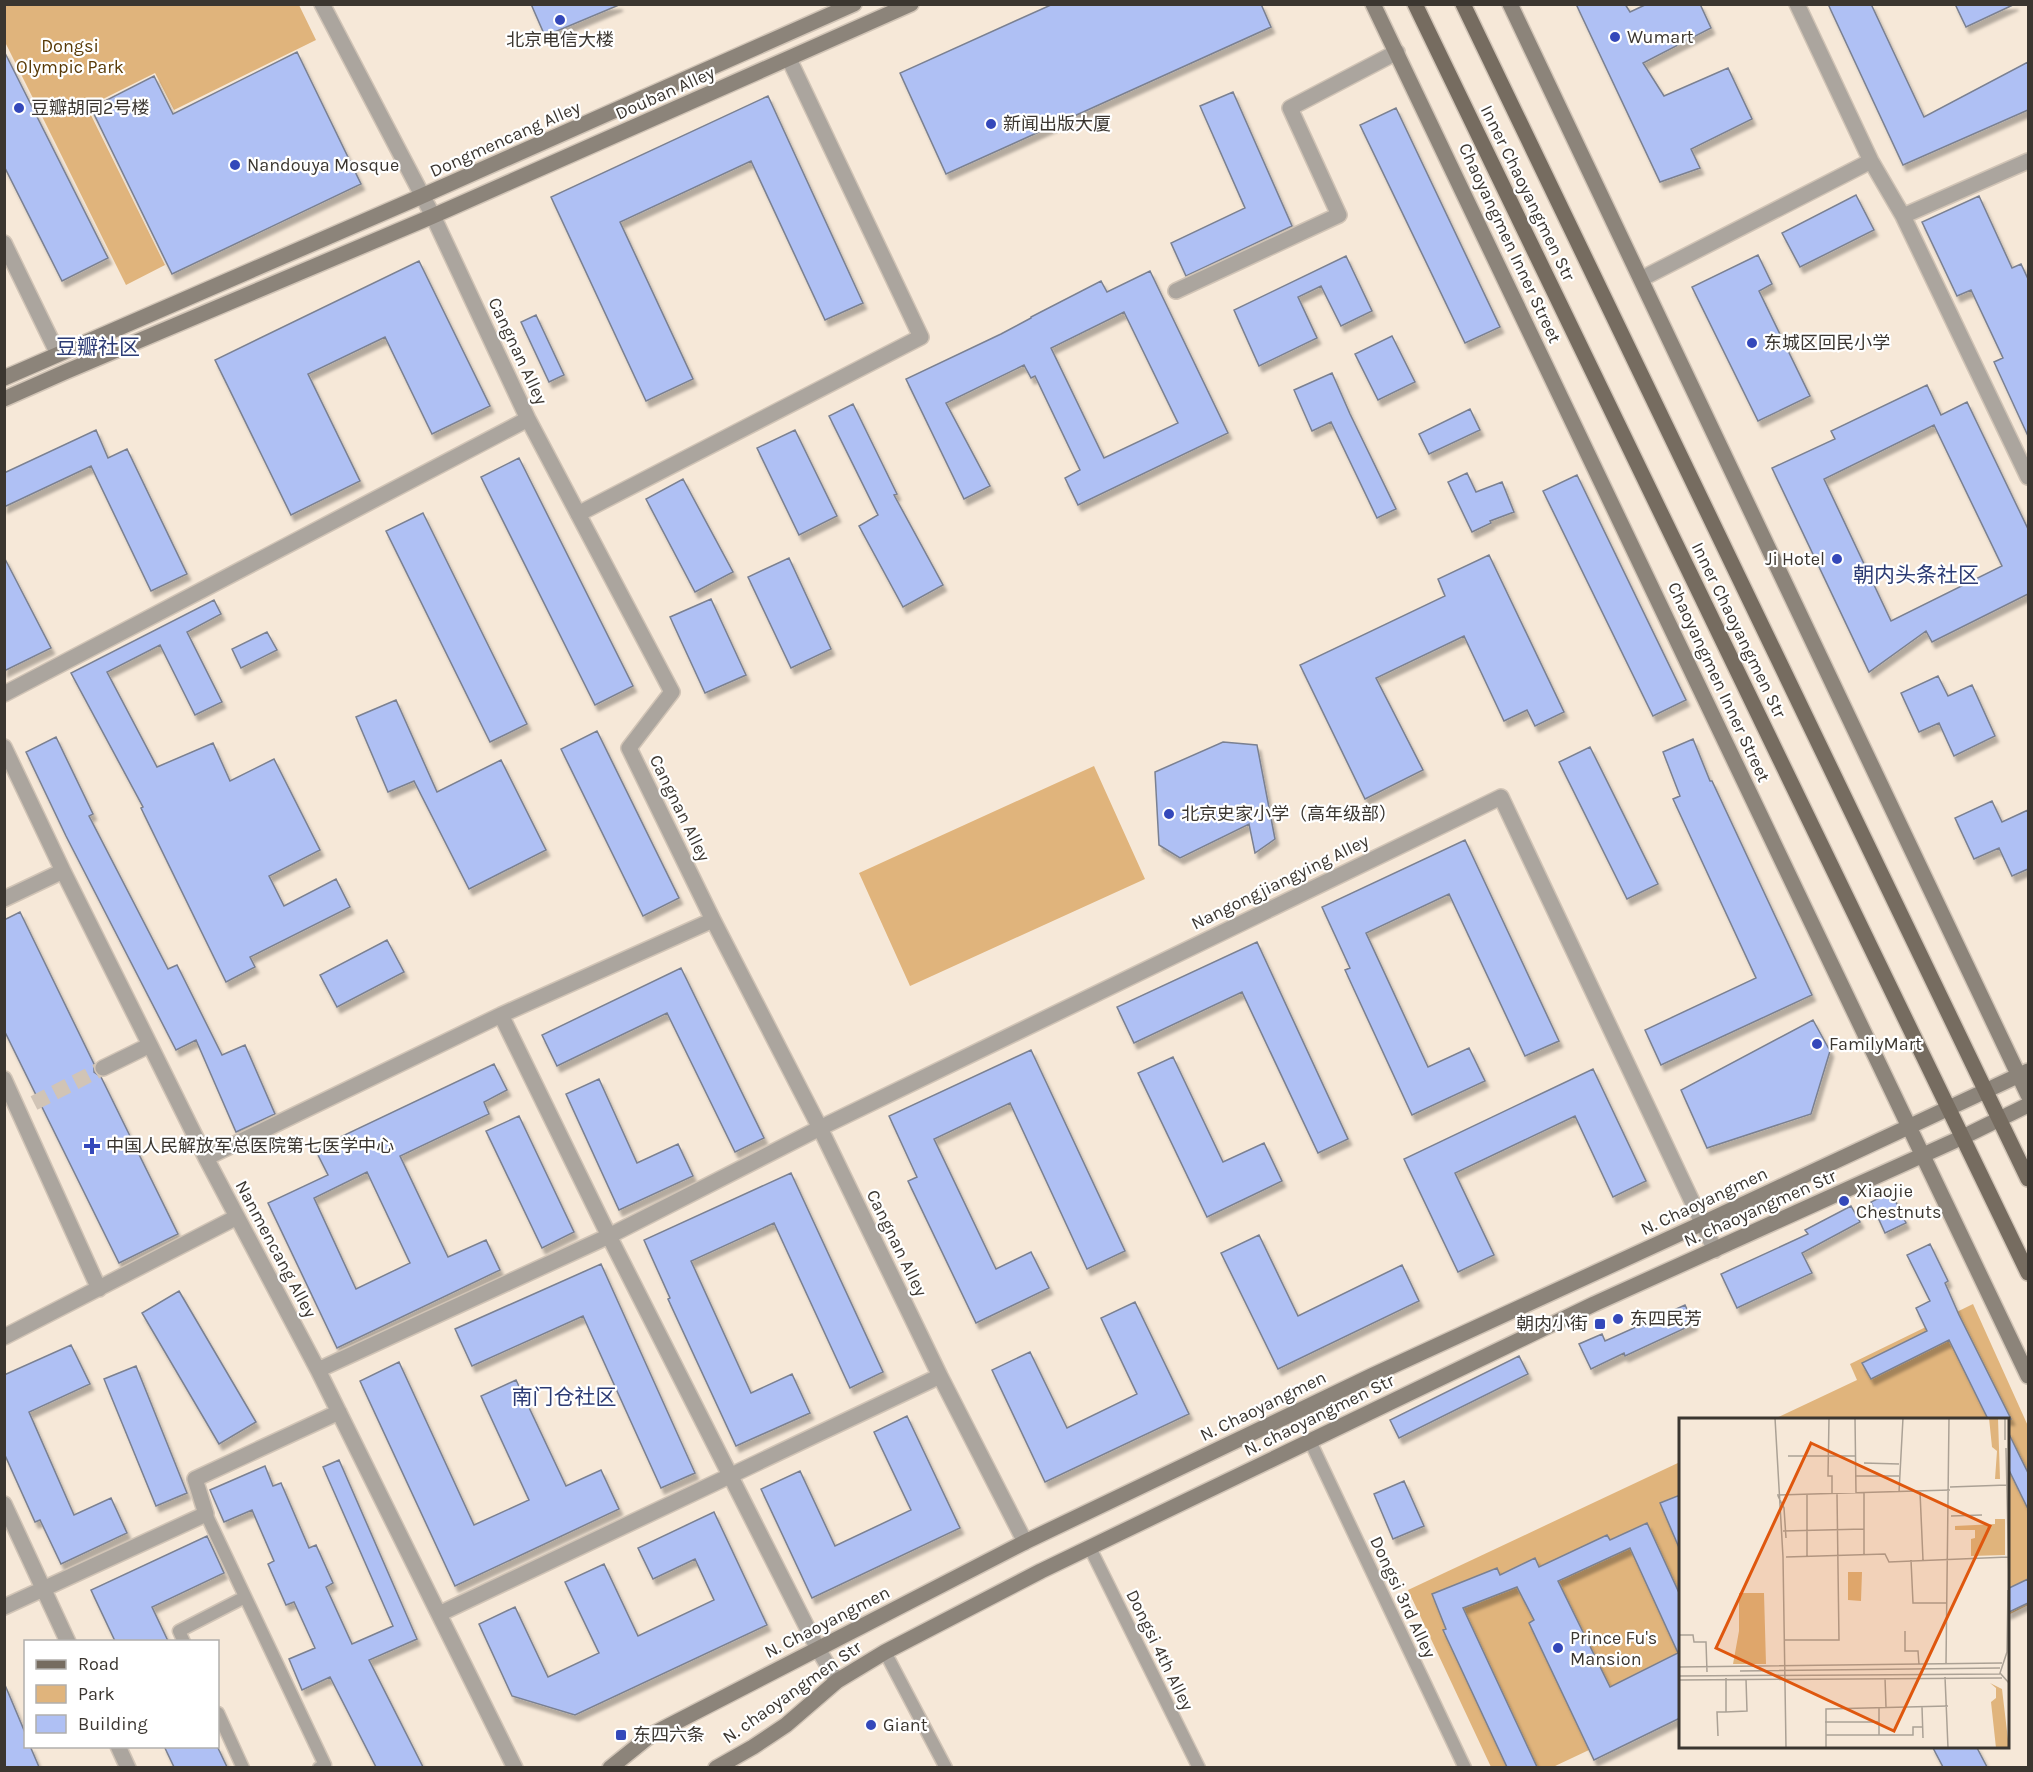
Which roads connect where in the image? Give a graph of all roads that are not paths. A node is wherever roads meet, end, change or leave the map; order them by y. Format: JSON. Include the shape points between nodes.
{"nodes":[{"id":1,"x":322,"y":4,"type":"edge"},
{"id":2,"x":854,"y":4,"type":"edge"},
{"id":3,"x":911,"y":4,"type":"edge"},
{"id":4,"x":1373,"y":4,"type":"edge"},
{"id":5,"x":1415,"y":4,"type":"edge"},
{"id":6,"x":1462,"y":4,"type":"edge"},
{"id":7,"x":1510,"y":4,"type":"edge"},
{"id":8,"x":1797,"y":4,"type":"edge"},
{"id":9,"x":1397,"y":52,"type":"junction"},
{"id":10,"x":789,"y":59,"type":"junction"},
{"id":11,"x":1871,"y":161,"type":"junction"},
{"id":12,"x":2025,"y":163,"type":"edge"},
{"id":13,"x":2028,"y":180,"type":"edge"},
{"id":14,"x":422,"y":196,"type":"junction"},
{"id":15,"x":433,"y":216,"type":"junction"},
{"id":16,"x":1902,"y":216,"type":"junction"},
{"id":17,"x":4,"y":243,"type":"edge"},
{"id":18,"x":1641,"y":279,"type":"junction"},
{"id":19,"x":1176,"y":291,"type":"dead end"},
{"id":20,"x":58,"y":354,"type":"junction"},
{"id":21,"x":4,"y":378,"type":"edge"},
{"id":22,"x":4,"y":399,"type":"edge"},
{"id":23,"x":528,"y":419,"type":"junction"},
{"id":24,"x":2028,"y":477,"type":"edge"},
{"id":25,"x":578,"y":514,"type":"junction"},
{"id":26,"x":4,"y":694,"type":"edge"},
{"id":27,"x":4,"y":747,"type":"edge"},
{"id":28,"x":63,"y":871,"type":"junction"},
{"id":29,"x":4,"y":899,"type":"edge"},
{"id":30,"x":713,"y":920,"type":"junction"},
{"id":31,"x":501,"y":1015,"type":"junction"},
{"id":32,"x":150,"y":1045,"type":"junction"},
{"id":33,"x":104,"y":1068,"type":"tunnel mouth"},
{"id":34,"x":2024,"y":1073,"type":"edge"},
{"id":35,"x":4,"y":1079,"type":"edge"},
{"id":36,"x":1987,"y":1090,"type":"junction"},
{"id":37,"x":2028,"y":1095,"type":"edge"},
{"id":38,"x":34,"y":1103,"type":"tunnel mouth"},
{"id":39,"x":2028,"y":1105,"type":"edge"},
{"id":40,"x":1949,"y":1108,"type":"junction"},
{"id":41,"x":20,"y":1110,"type":"junction"},
{"id":42,"x":2000,"y":1119,"type":"junction"},
{"id":43,"x":1908,"y":1126,"type":"junction"},
{"id":44,"x":820,"y":1128,"type":"junction"},
{"id":45,"x":1963,"y":1137,"type":"junction"},
{"id":46,"x":1922,"y":1155,"type":"junction"},
{"id":47,"x":206,"y":1158,"type":"junction"},
{"id":48,"x":2028,"y":1179,"type":"edge"},
{"id":49,"x":237,"y":1217,"type":"junction"},
{"id":50,"x":1703,"y":1223,"type":"junction"},
{"id":51,"x":609,"y":1236,"type":"junction"},
{"id":52,"x":1715,"y":1250,"type":"junction"},
{"id":53,"x":2028,"y":1273,"type":"edge"},
{"id":54,"x":99,"y":1289,"type":"junction"},
{"id":55,"x":4,"y":1336,"type":"edge"},
{"id":56,"x":318,"y":1370,"type":"junction"},
{"id":57,"x":940,"y":1376,"type":"junction"},
{"id":58,"x":2028,"y":1376,"type":"edge"},
{"id":59,"x":339,"y":1412,"type":"junction"},
{"id":60,"x":1310,"y":1441,"type":"junction"},
{"id":61,"x":730,"y":1475,"type":"junction"},
{"id":62,"x":4,"y":1504,"type":"edge"},
{"id":63,"x":206,"y":1514,"type":"junction"},
{"id":64,"x":1025,"y":1542,"type":"junction"},
{"id":65,"x":1090,"y":1548,"type":"junction"},
{"id":66,"x":43,"y":1590,"type":"junction"},
{"id":67,"x":245,"y":1597,"type":"junction"},
{"id":68,"x":4,"y":1607,"type":"edge"},
{"id":69,"x":439,"y":1614,"type":"junction"},
{"id":70,"x":68,"y":1640,"type":"edge"},
{"id":71,"x":184,"y":1640,"type":"edge"},
{"id":72,"x":818,"y":1648,"type":"junction"},
{"id":73,"x":885,"y":1652,"type":"junction"},
{"id":74,"x":837,"y":1681,"type":"junction"},
{"id":75,"x":219,"y":1715,"type":"edge"},
{"id":76,"x":119,"y":1748,"type":"edge"},
{"id":77,"x":128,"y":1767,"type":"edge"},
{"id":78,"x":243,"y":1767,"type":"edge"},
{"id":79,"x":319,"y":1767,"type":"edge"},
{"id":80,"x":515,"y":1767,"type":"edge"},
{"id":81,"x":610,"y":1767,"type":"edge"},
{"id":82,"x":716,"y":1767,"type":"edge"},
{"id":83,"x":946,"y":1767,"type":"edge"},
{"id":84,"x":1199,"y":1767,"type":"edge"},
{"id":85,"x":1465,"y":1767,"type":"edge"}],
"edges":[{"from":1,"to":14,"type":"street","name":"Cangnan Alley"},
{"from":2,"to":14,"type":"street","name":"Dongmencang Alley"},
{"from":3,"to":10,"type":"street","name":"Douban Alley"},
{"from":4,"to":9,"type":"street","name":"Chaoyangmen Inner Street"},
{"from":5,"to":40,"type":"main road","name":"Inner Chaoyangmen Str"},
{"from":6,"to":36,"type":"main road","name":"Inner Chaoyangmen Str"},
{"from":7,"to":18,"type":"street"},
{"from":8,"to":11,"type":"street"},
{"from":9,"to":19,"type":"street","via":[[1290,108],[1339,214]]},
{"from":9,"to":43,"type":"street","name":"Chaoyangmen Inner Street"},
{"from":10,"to":15,"type":"street","name":"Douban Alley"},
{"from":10,"to":25,"type":"street","via":[[921,337]]},
{"from":11,"to":16,"type":"street"},
{"from":11,"to":18,"type":"street"},
{"from":12,"to":13,"type":"street"},
{"from":12,"to":16,"type":"street"},
{"from":14,"to":15,"type":"street","name":"Cangnan Alley"},
{"from":14,"to":20,"type":"street","name":"Dongmencang Alley"},
{"from":15,"to":22,"type":"street"},
{"from":15,"to":23,"type":"street","name":"Cangnan Alley"},
{"from":16,"to":24,"type":"street"},
{"from":17,"to":20,"type":"street"},
{"from":18,"to":34,"type":"street"},
{"from":20,"to":21,"type":"street","name":"Dongmencang Alley"},
{"from":23,"to":25,"type":"street","name":"Cangnan Alley"},
{"from":23,"to":26,"type":"street"},
{"from":25,"to":30,"type":"street","name":"Cangnan Alley","via":[[672,692],[629,748]]},
{"from":27,"to":28,"type":"street","name":"Nanmencang Alley"},
{"from":28,"to":29,"type":"street"},
{"from":28,"to":32,"type":"street","name":"Nanmencang Alley"},
{"from":30,"to":31,"type":"street"},
{"from":30,"to":44,"type":"street","name":"Cangnan Alley"},
{"from":31,"to":47,"type":"street"},
{"from":31,"to":51,"type":"street"},
{"from":32,"to":33,"type":"street"},
{"from":32,"to":47,"type":"street","name":"Nanmencang Alley"},
{"from":34,"to":36,"type":"street","name":"N. Chaoyangmen"},
{"from":34,"to":37,"type":"street"},
{"from":35,"to":41,"type":"street"},
{"from":36,"to":40,"type":"street","name":"N. Chaoyangmen"},
{"from":36,"to":42,"type":"main road","name":"Inner Chaoyangmen Str"},
{"from":38,"to":41,"type":"street"},
{"from":39,"to":42,"type":"street","name":"N. chaoyangmen Str"},
{"from":40,"to":43,"type":"street","name":"N. Chaoyangmen"},
{"from":40,"to":45,"type":"main road","name":"Inner Chaoyangmen Str"},
{"from":41,"to":54,"type":"street"},
{"from":42,"to":45,"type":"street","name":"N. chaoyangmen Str"},
{"from":42,"to":48,"type":"main road","name":"Inner Chaoyangmen Str"},
{"from":43,"to":46,"type":"street","name":"Chaoyangmen Inner Street"},
{"from":43,"to":50,"type":"street","name":"N. Chaoyangmen"},
{"from":44,"to":50,"type":"street","name":"Nangongjiangying Alley","via":[[1501,797]]},
{"from":44,"to":51,"type":"street"},
{"from":44,"to":57,"type":"street","name":"Cangnan Alley"},
{"from":45,"to":46,"type":"street","name":"N. chaoyangmen Str"},
{"from":45,"to":53,"type":"main road","name":"Inner Chaoyangmen Str"},
{"from":46,"to":52,"type":"street","name":"N. chaoyangmen Str"},
{"from":46,"to":58,"type":"street","name":"Chaoyangmen Inner Street"},
{"from":47,"to":49,"type":"street","name":"Nanmencang Alley"},
{"from":49,"to":54,"type":"street"},
{"from":49,"to":56,"type":"street","name":"Nanmencang Alley"},
{"from":50,"to":52,"type":"street","name":"Nangongjiangying Alley"},
{"from":50,"to":64,"type":"street","name":"N. Chaoyangmen"},
{"from":51,"to":56,"type":"street"},
{"from":51,"to":61,"type":"street"},
{"from":52,"to":60,"type":"street","name":"N. chaoyangmen Str"},
{"from":54,"to":55,"type":"street"},
{"from":56,"to":59,"type":"street","name":"Nanmencang Alley"},
{"from":57,"to":61,"type":"street"},
{"from":57,"to":64,"type":"street","name":"Cangnan Alley"},
{"from":59,"to":63,"type":"street","via":[[195,1479]]},
{"from":59,"to":69,"type":"street","name":"Nanmencang Alley"},
{"from":60,"to":65,"type":"street","name":"N. chaoyangmen Str"},
{"from":60,"to":85,"type":"lane","name":"Dongsi 3rd Alley"},
{"from":61,"to":69,"type":"street"},
{"from":61,"to":72,"type":"street"},
{"from":62,"to":66,"type":"street"},
{"from":63,"to":66,"type":"street"},
{"from":63,"to":67,"type":"lane"},
{"from":64,"to":72,"type":"street","name":"N. Chaoyangmen"},
{"from":65,"to":73,"type":"street","name":"N. chaoyangmen Str"},
{"from":65,"to":84,"type":"lane","name":"Dongsi 4th Alley"},
{"from":66,"to":68,"type":"street"},
{"from":66,"to":70,"type":"street"},
{"from":67,"to":71,"type":"lane","via":[[179,1631]]},
{"from":67,"to":79,"type":"lane","via":[[324,1765]]},
{"from":69,"to":80,"type":"street","name":"Nanmencang Alley"},
{"from":72,"to":74,"type":"street"},
{"from":72,"to":81,"type":"street","name":"N. Chaoyangmen","via":[[651,1736]]},
{"from":73,"to":74,"type":"street","name":"N. chaoyangmen Str"},
{"from":73,"to":83,"type":"lane"},
{"from":74,"to":82,"type":"street","name":"N. chaoyangmen Str","via":[[786,1725]]},
{"from":75,"to":78,"type":"lane"},
{"from":76,"to":77,"type":"street"}]}
